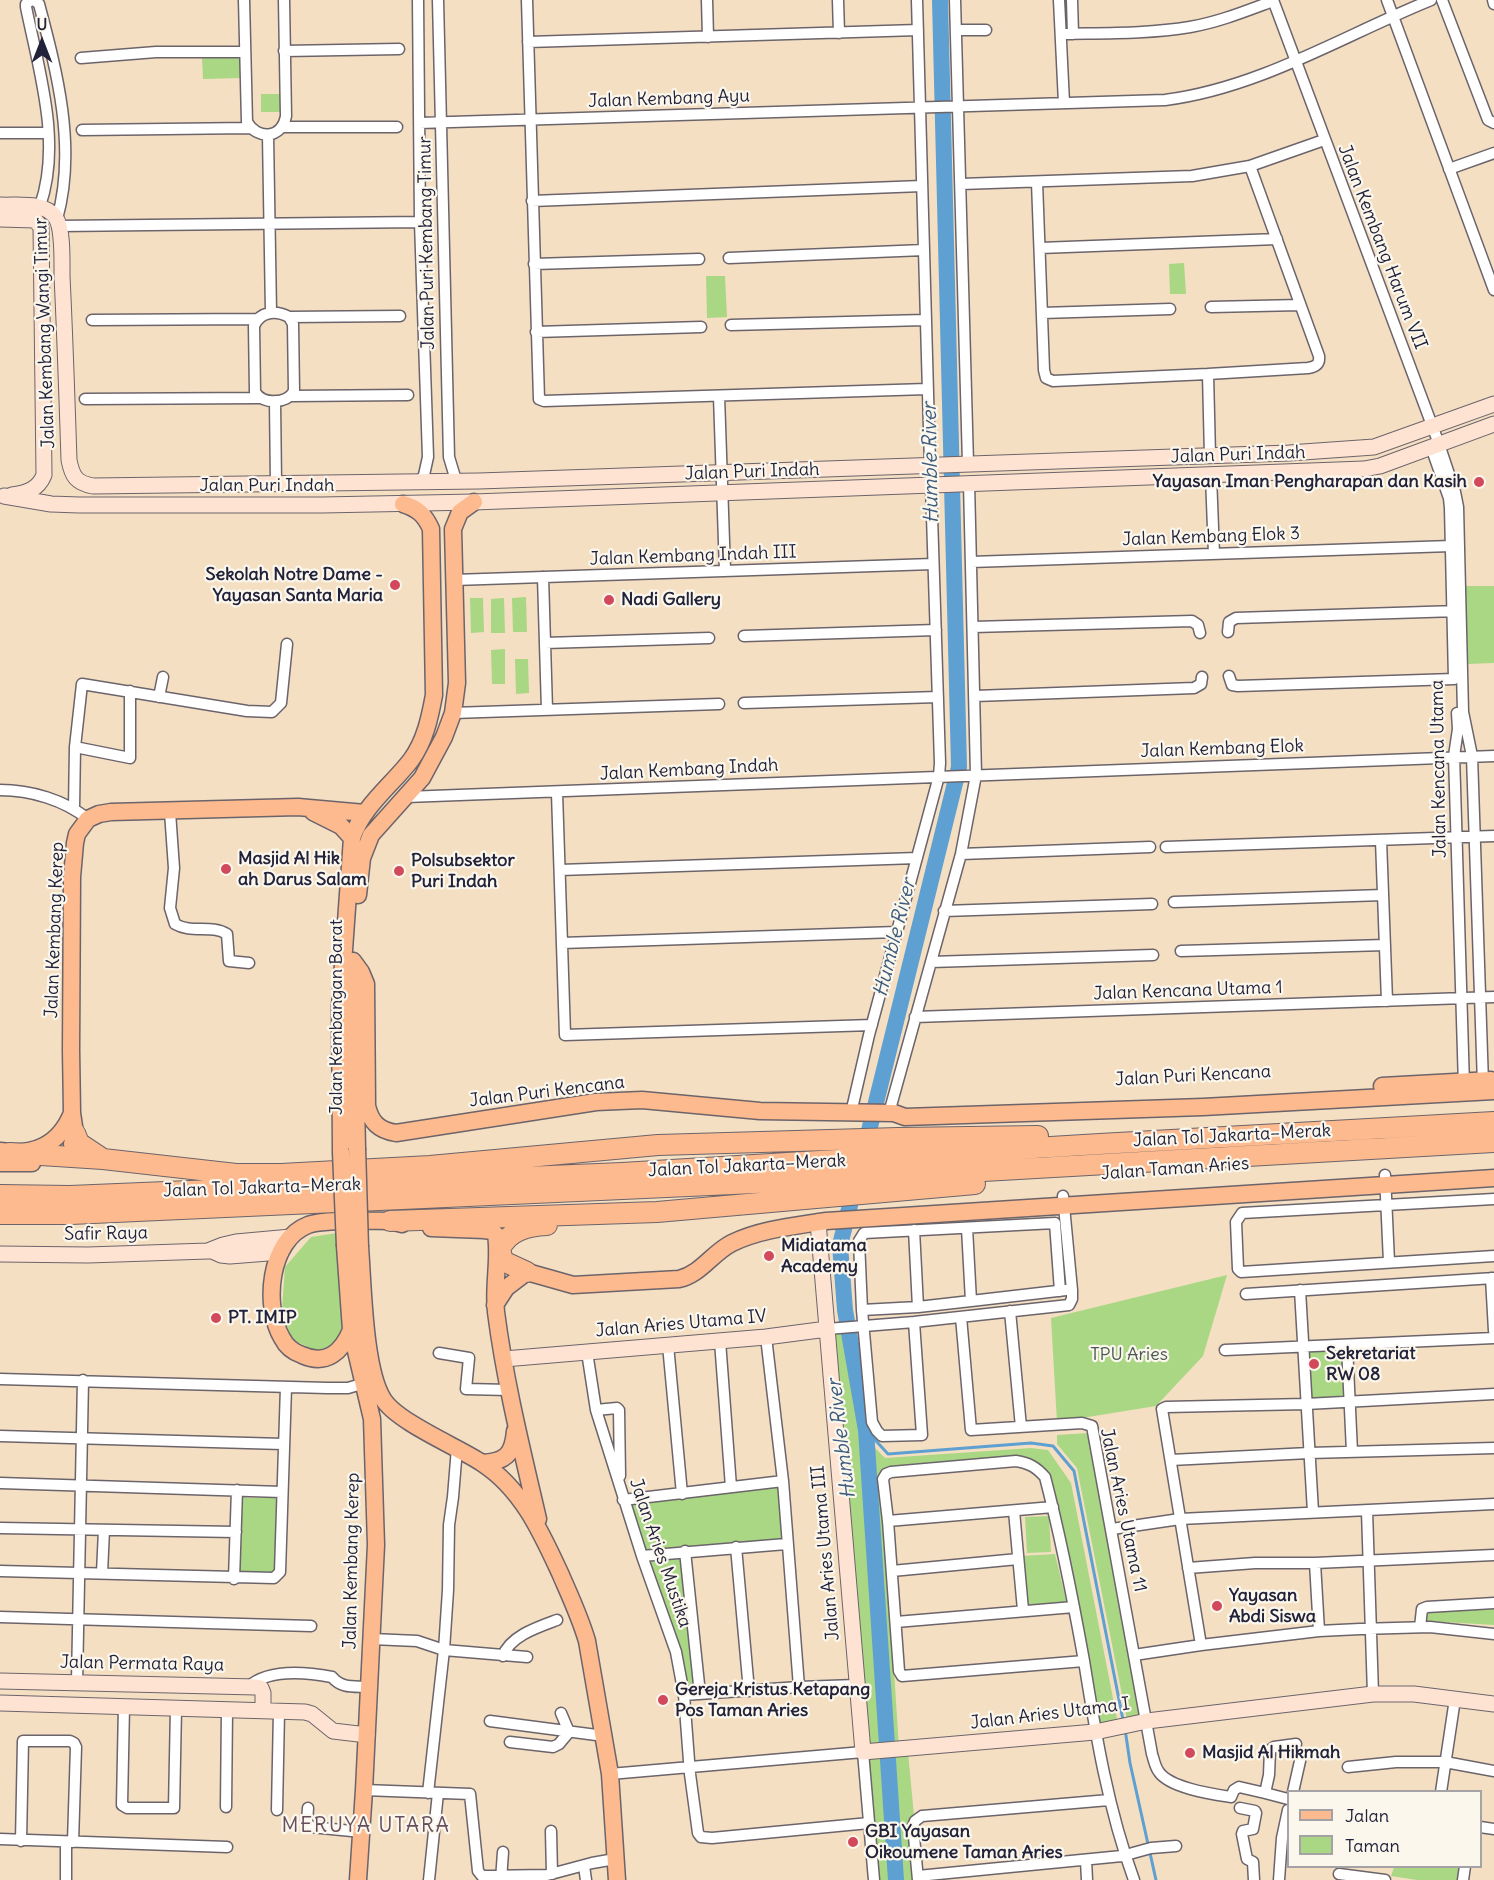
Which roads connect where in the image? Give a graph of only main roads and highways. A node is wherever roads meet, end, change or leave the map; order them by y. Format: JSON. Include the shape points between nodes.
{"nodes":[{"id":1,"x":0,"y":205,"type":"edge"},
{"id":2,"x":37,"y":213,"type":"junction"},
{"id":3,"x":0,"y":219,"type":"edge"},
{"id":4,"x":66,"y":347,"type":"junction"},
{"id":5,"x":44,"y":365,"type":"junction"},
{"id":6,"x":1494,"y":404,"type":"edge"},
{"id":7,"x":1494,"y":424,"type":"edge"},
{"id":8,"x":77,"y":481,"type":"joint"},
{"id":9,"x":2,"y":496,"type":"edge"},
{"id":10,"x":474,"y":502,"type":"junction"},
{"id":11,"x":403,"y":504,"type":"junction"},
{"id":12,"x":453,"y":560,"type":"junction"},
{"id":13,"x":432,"y":561,"type":"junction"},
{"id":14,"x":434,"y":695,"type":"junction"},
{"id":15,"x":456,"y":695,"type":"junction"},
{"id":16,"x":298,"y":807,"type":"junction"},
{"id":17,"x":365,"y":813,"type":"junction"},
{"id":18,"x":352,"y":838,"type":"junction"},
{"id":19,"x":353,"y":961,"type":"junction"},
{"id":20,"x":1488,"y":1086,"type":"edge"},
{"id":21,"x":72,"y":1113,"type":"junction"},
{"id":22,"x":1494,"y":1122,"type":"edge"},
{"id":23,"x":75,"y":1133,"type":"junction"},
{"id":24,"x":1494,"y":1142,"type":"edge"},
{"id":25,"x":349,"y":1150,"type":"junction"},
{"id":26,"x":3,"y":1156,"type":"edge"},
{"id":27,"x":62,"y":1157,"type":"junction"},
{"id":28,"x":102,"y":1159,"type":"junction"},
{"id":29,"x":897,"y":1165,"type":"junction"},
{"id":30,"x":1494,"y":1168,"type":"edge"},
{"id":31,"x":843,"y":1170,"type":"junction"},
{"id":32,"x":1494,"y":1178,"type":"edge"},
{"id":33,"x":1385,"y":1180,"type":"junction"},
{"id":34,"x":0,"y":1195,"type":"edge"},
{"id":35,"x":785,"y":1200,"type":"junction"},
{"id":36,"x":0,"y":1214,"type":"edge"},
{"id":37,"x":390,"y":1221,"type":"junction"},
{"id":38,"x":822,"y":1222,"type":"junction"},
{"id":39,"x":291,"y":1237,"type":"junction"},
{"id":40,"x":353,"y":1246,"type":"junction"},
{"id":41,"x":212,"y":1251,"type":"junction"},
{"id":42,"x":281,"y":1252,"type":"junction"},
{"id":43,"x":0,"y":1254,"type":"edge"},
{"id":44,"x":526,"y":1272,"type":"junction"},
{"id":45,"x":495,"y":1305,"type":"junction"},
{"id":46,"x":829,"y":1329,"type":"junction"},
{"id":47,"x":351,"y":1330,"type":"junction"},
{"id":48,"x":504,"y":1359,"type":"junction"},
{"id":49,"x":406,"y":1420,"type":"junction"},
{"id":50,"x":515,"y":1427,"type":"junction"},
{"id":51,"x":373,"y":1455,"type":"junction"},
{"id":52,"x":482,"y":1462,"type":"junction"},
{"id":53,"x":542,"y":1534,"type":"junction"},
{"id":54,"x":0,"y":1681,"type":"edge"},
{"id":55,"x":0,"y":1703,"type":"edge"},
{"id":56,"x":1494,"y":1704,"type":"edge"},
{"id":57,"x":263,"y":1710,"type":"junction"},
{"id":58,"x":367,"y":1735,"type":"junction"},
{"id":59,"x":869,"y":1751,"type":"joint"},
{"id":60,"x":358,"y":1880,"type":"edge"},
{"id":61,"x":617,"y":1880,"type":"edge"}],
"edges":[{"from":1,"to":2,"type":"main road"},
{"from":2,"to":3,"type":"main road"},
{"from":2,"to":4,"type":"main road","name":"Jalan Kembang Wangi Timur","via":[[49,211],[58,222]]},
{"from":2,"to":5,"type":"main road","name":"Jalan Kembang Wangi Timur","via":[[41,227]]},
{"from":4,"to":5,"type":"main road"},
{"from":4,"to":8,"type":"main road","name":"Jalan Kembang Wangi Timur","via":[[69,459]]},
{"from":5,"to":9,"type":"main road","name":"Jalan Kembang Wangi Timur","via":[[44,475],[39,485],[28,492]]},
{"from":6,"to":8,"type":"main road","name":"Jalan Puri Indah","via":[[1374,447],[1210,456],[420,482],[93,486]]},
{"from":7,"to":10,"type":"main road","name":"Jalan Puri Indah","via":[[1364,469]]},
{"from":9,"to":11,"type":"main road","name":"Jalan Puri Indah","via":[[79,505]]},
{"from":10,"to":11,"type":"main road","name":"Jalan Puri Indah"},
{"from":10,"to":12,"type":"main road","name":"Jalan Kembangan Barat","via":[[455,520]]},
{"from":11,"to":13,"type":"main road","name":"Jalan Kembangan Barat","via":[[421,512],[427,520]]},
{"from":12,"to":13,"type":"main road","via":[[442,552]]},
{"from":12,"to":15,"type":"main road","name":"Jalan Kembangan Barat"},
{"from":13,"to":14,"type":"main road","name":"Jalan Kembangan Barat"},
{"from":14,"to":15,"type":"main road","via":[[445,685]]},
{"from":14,"to":17,"type":"main road","name":"Jalan Kembangan Barat","via":[[416,752]]},
{"from":15,"to":19,"type":"main road","name":"Jalan Kembangan Barat","via":[[460,713],[422,778],[378,825],[365,847]]},
{"from":16,"to":17,"type":"main road"},
{"from":16,"to":18,"type":"main road","via":[[329,819]]},
{"from":16,"to":21,"type":"main road","name":"Jalan Kembang Kerep","via":[[111,812],[88,819],[77,834],[72,877]]},
{"from":17,"to":18,"type":"main road","name":"Jalan Kembangan Barat"},
{"from":18,"to":25,"type":"main road","name":"Jalan Kembangan Barat","via":[[340,1006]]},
{"from":19,"to":20,"type":"main road","name":"Jalan Puri Kencana","via":[[366,984],[367,1106],[376,1126],[396,1133],[596,1102],[642,1100],[760,1111],[889,1113],[905,1108]]},
{"from":19,"to":25,"type":"main road","name":"Jalan Kembangan Barat"},
{"from":21,"to":23,"type":"main road","name":"Jalan Kembang Kerep"},
{"from":21,"to":26,"type":"main road","via":[[67,1127],[49,1144]]},
{"from":22,"to":29,"type":"highway","name":"Jalan Tol Jakarta–Merak","via":[[1100,1144]]},
{"from":23,"to":27,"type":"main road"},
{"from":23,"to":28,"type":"highway","via":[[79,1143]]},
{"from":24,"to":29,"type":"highway","name":"Jalan Tol Jakarta–Merak","via":[[1166,1160],[1154,1169],[1128,1174],[1038,1179]]},
{"from":25,"to":40,"type":"main road","name":"Jalan Kembangan Barat","bridge":true},
{"from":26,"to":27,"type":"highway"},
{"from":27,"to":28,"type":"highway"},
{"from":28,"to":29,"type":"highway","via":[[236,1174],[281,1174],[430,1166],[658,1145],[847,1140]]},
{"from":29,"to":31,"type":"highway","name":"Jalan Tol Jakarta–Merak"},
{"from":29,"to":35,"type":"highway","via":[[828,1197]]},
{"from":30,"to":33,"type":"main road","name":"Jalan Taman Aries"},
{"from":31,"to":34,"type":"highway","name":"Jalan Tol Jakarta–Merak","via":[[622,1173],[70,1196]]},
{"from":31,"to":36,"type":"highway","name":"Jalan Tol Jakarta–Merak","via":[[83,1214]]},
{"from":32,"to":33,"type":"main road","name":"Jalan Taman Aries"},
{"from":33,"to":38,"type":"main road","name":"Jalan Taman Aries","via":[[1062,1212]]},
{"from":35,"to":37,"type":"highway","via":[[657,1212]]},
{"from":35,"to":44,"type":"highway","via":[[725,1215],[666,1223],[526,1228],[510,1234],[500,1253],[503,1261]]},
{"from":37,"to":39,"type":"main road","via":[[313,1223]]},
{"from":37,"to":45,"type":"main road","via":[[494,1233]]},
{"from":38,"to":44,"type":"main road","name":"Jalan Taman Aries","via":[[751,1235],[729,1244],[690,1276],[679,1279],[573,1285]]},
{"from":38,"to":46,"type":"main road","name":"Jalan Aries Utama III"},
{"from":39,"to":41,"type":"main road","name":"Safir Raya","via":[[236,1242]]},
{"from":39,"to":42,"type":"main road"},
{"from":40,"to":47,"type":"main road","name":"Jalan Kembang Kerep"},
{"from":40,"to":49,"type":"main road","via":[[374,1375],[386,1403]]},
{"from":41,"to":42,"type":"main road","name":"Safir Raya","via":[[221,1256]]},
{"from":41,"to":43,"type":"main road","name":"Safir Raya"},
{"from":42,"to":47,"type":"main road","via":[[273,1274],[271,1300],[277,1328],[287,1346],[309,1358],[323,1359],[341,1349]]},
{"from":44,"to":45,"type":"main road","via":[[503,1291]]},
{"from":45,"to":48,"type":"main road"},
{"from":46,"to":48,"type":"main road","name":"Jalan Aries Utama IV"},
{"from":46,"to":59,"type":"main road","name":"Jalan Aries Utama III","via":[[856,1685]]},
{"from":47,"to":51,"type":"main road","name":"Jalan Kembang Kerep","via":[[372,1419]]},
{"from":48,"to":50,"type":"main road"},
{"from":49,"to":51,"type":"main road","via":[[394,1420],[384,1426],[376,1437]]},
{"from":49,"to":52,"type":"main road"},
{"from":50,"to":52,"type":"main road","via":[[507,1455],[500,1461]]},
{"from":50,"to":53,"type":"main road"},
{"from":51,"to":58,"type":"main road","name":"Jalan Kembang Kerep","via":[[376,1545]]},
{"from":52,"to":53,"type":"main road","via":[[508,1485]]},
{"from":53,"to":61,"type":"main road","via":[[582,1624],[610,1774]]},
{"from":54,"to":57,"type":"main road","name":"Jalan Permata Raya","via":[[261,1688]]},
{"from":55,"to":57,"type":"main road"},
{"from":56,"to":59,"type":"main road","name":"Jalan Aries Utama I","via":[[1373,1694],[1103,1731]]},
{"from":57,"to":58,"type":"main road","via":[[309,1713],[333,1731]]},
{"from":58,"to":60,"type":"main road","name":"Jalan Kembang Kerep"}]}
